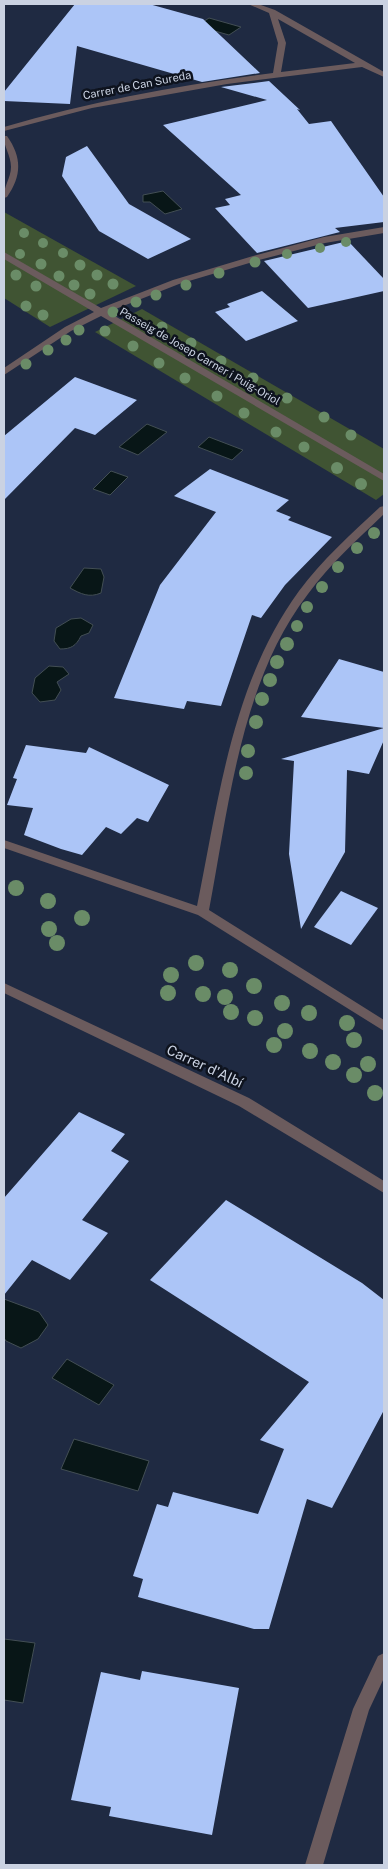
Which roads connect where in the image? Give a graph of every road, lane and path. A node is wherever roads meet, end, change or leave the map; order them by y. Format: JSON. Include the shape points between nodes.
{"nodes":[{"id":1,"x":252,"y":4,"type":"edge"},
{"id":2,"x":272,"y":12,"type":"junction"},
{"id":3,"x":364,"y":64,"type":"junction"},
{"id":4,"x":278,"y":74,"type":"junction"},
{"id":5,"x":384,"y":75,"type":"edge"},
{"id":6,"x":4,"y":129,"type":"edge"},
{"id":7,"x":4,"y":138,"type":"edge"},
{"id":8,"x":4,"y":195,"type":"edge"},
{"id":9,"x":384,"y":230,"type":"edge"},
{"id":10,"x":4,"y":255,"type":"edge"},
{"id":11,"x":100,"y":312,"type":"junction"},
{"id":12,"x":4,"y":372,"type":"edge"},
{"id":13,"x":384,"y":478,"type":"edge"},
{"id":14,"x":384,"y":509,"type":"edge"},
{"id":15,"x":4,"y":844,"type":"edge"},
{"id":16,"x":202,"y":912,"type":"junction"},
{"id":17,"x":4,"y":988,"type":"edge"},
{"id":18,"x":384,"y":1026,"type":"edge"},
{"id":19,"x":384,"y":1188,"type":"edge"},
{"id":20,"x":384,"y":1661,"type":"edge"},
{"id":21,"x":314,"y":1865,"type":"edge"}],
"edges":[{"from":1,"to":2,"type":"street"},
{"from":2,"to":3,"type":"street"},
{"from":2,"to":4,"type":"street","via":[[282,43]]},
{"from":3,"to":4,"type":"street","name":"Carrer de Can Sureda"},
{"from":3,"to":5,"type":"street"},
{"from":4,"to":6,"type":"street","name":"Carrer de Can Sureda","via":[[164,90]]},
{"from":7,"to":8,"type":"street","via":[[13,152],[16,165],[14,178]]},
{"from":9,"to":11,"type":"street","via":[[324,240],[256,258],[176,282]]},
{"from":10,"to":11,"type":"street","name":"Passeig de Josep Carner i Puig-Oriol"},
{"from":11,"to":12,"type":"street","via":[[68,329]]},
{"from":11,"to":13,"type":"street","name":"Passeig de Josep Carner i Puig-Oriol"},
{"from":14,"to":16,"type":"street","via":[[339,551],[304,593],[269,648],[248,700],[236,743]]},
{"from":15,"to":16,"type":"street"},
{"from":16,"to":18,"type":"street"},
{"from":17,"to":19,"type":"street","name":"Carrer d'Albí","via":[[244,1102]]},
{"from":20,"to":21,"type":"street","via":[[361,1709]]}]}
